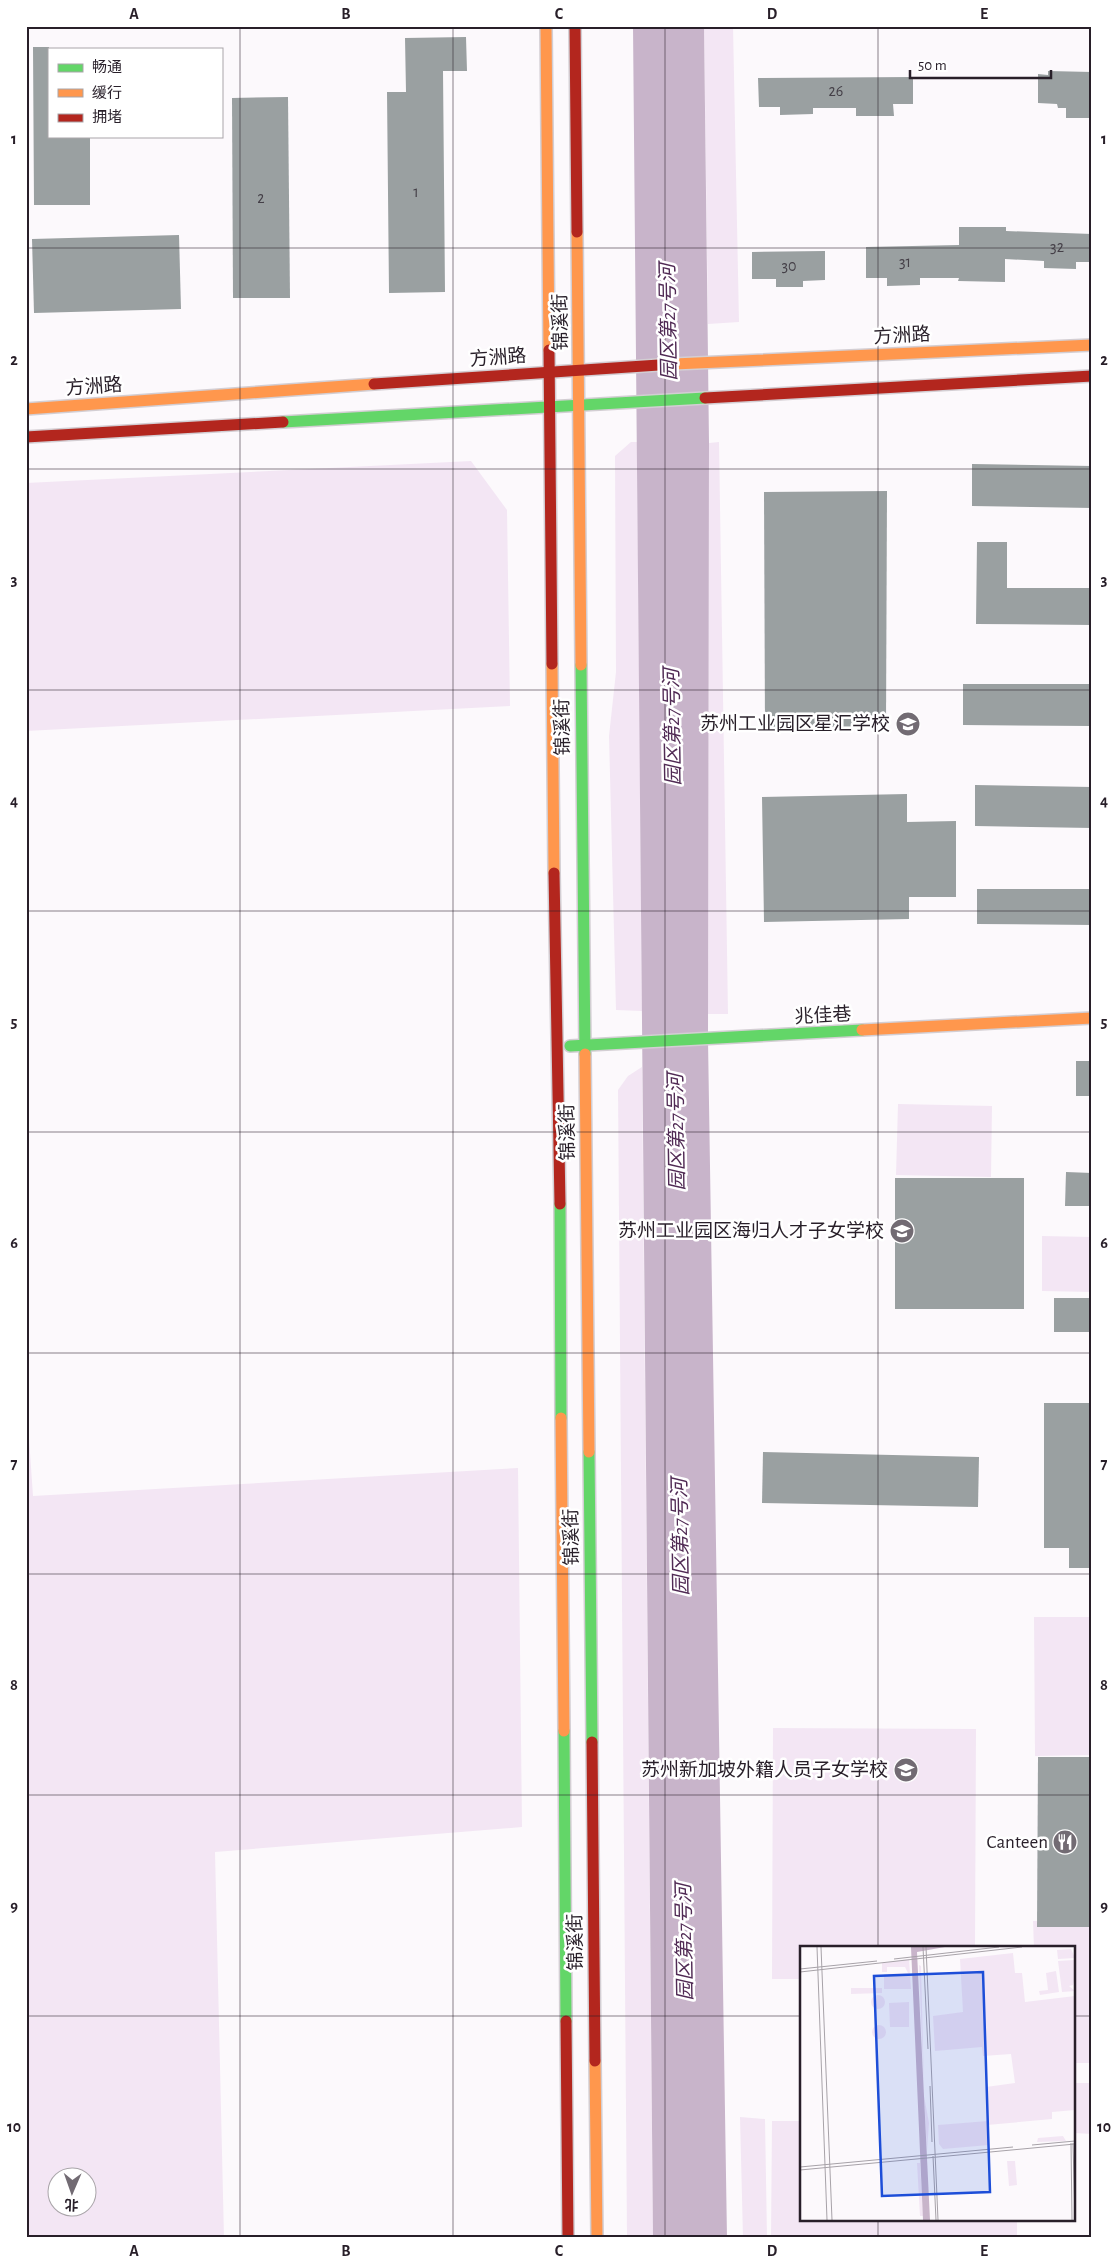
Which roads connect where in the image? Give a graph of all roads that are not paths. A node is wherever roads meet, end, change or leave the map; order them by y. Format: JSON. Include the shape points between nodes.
{"nodes":[{"id":1,"x":546,"y":26,"type":"edge"},
{"id":2,"x":575,"y":26,"type":"edge"},
{"id":3,"x":1092,"y":345,"type":"edge"},
{"id":4,"x":579,"y":370,"type":"junction"},
{"id":5,"x":550,"y":372,"type":"junction"},
{"id":6,"x":1092,"y":376,"type":"edge"},
{"id":7,"x":577,"y":405,"type":"junction"},
{"id":8,"x":551,"y":406,"type":"junction"},
{"id":9,"x":26,"y":409,"type":"edge"},
{"id":10,"x":26,"y":437,"type":"edge"},
{"id":11,"x":1092,"y":1018,"type":"edge"},
{"id":12,"x":584,"y":1045,"type":"junction"},
{"id":13,"x":557,"y":1048,"type":"junction"},
{"id":14,"x":568,"y":2238,"type":"edge"},
{"id":15,"x":597,"y":2238,"type":"edge"}],
"edges":[{"from":1,"to":5,"type":"main road","name":"锦溪街"},
{"from":2,"to":4,"type":"main road","name":"锦溪街"},
{"from":3,"to":4,"type":"main road","name":"方洲路"},
{"from":4,"to":5,"type":"main road","name":"方洲路"},
{"from":4,"to":7,"type":"main road","name":"锦溪街"},
{"from":5,"to":8,"type":"main road","name":"锦溪街"},
{"from":5,"to":9,"type":"main road","name":"方洲路"},
{"from":6,"to":7,"type":"main road"},
{"from":7,"to":8,"type":"main road"},
{"from":7,"to":12,"type":"main road","name":"锦溪街"},
{"from":8,"to":10,"type":"main road"},
{"from":8,"to":13,"type":"main road","name":"锦溪街"},
{"from":11,"to":12,"type":"main road","name":"兆佳巷"},
{"from":12,"to":13,"type":"main road","name":"兆佳巷"},
{"from":12,"to":15,"type":"main road","name":"锦溪街"},
{"from":13,"to":14,"type":"main road","name":"锦溪街"}]}
